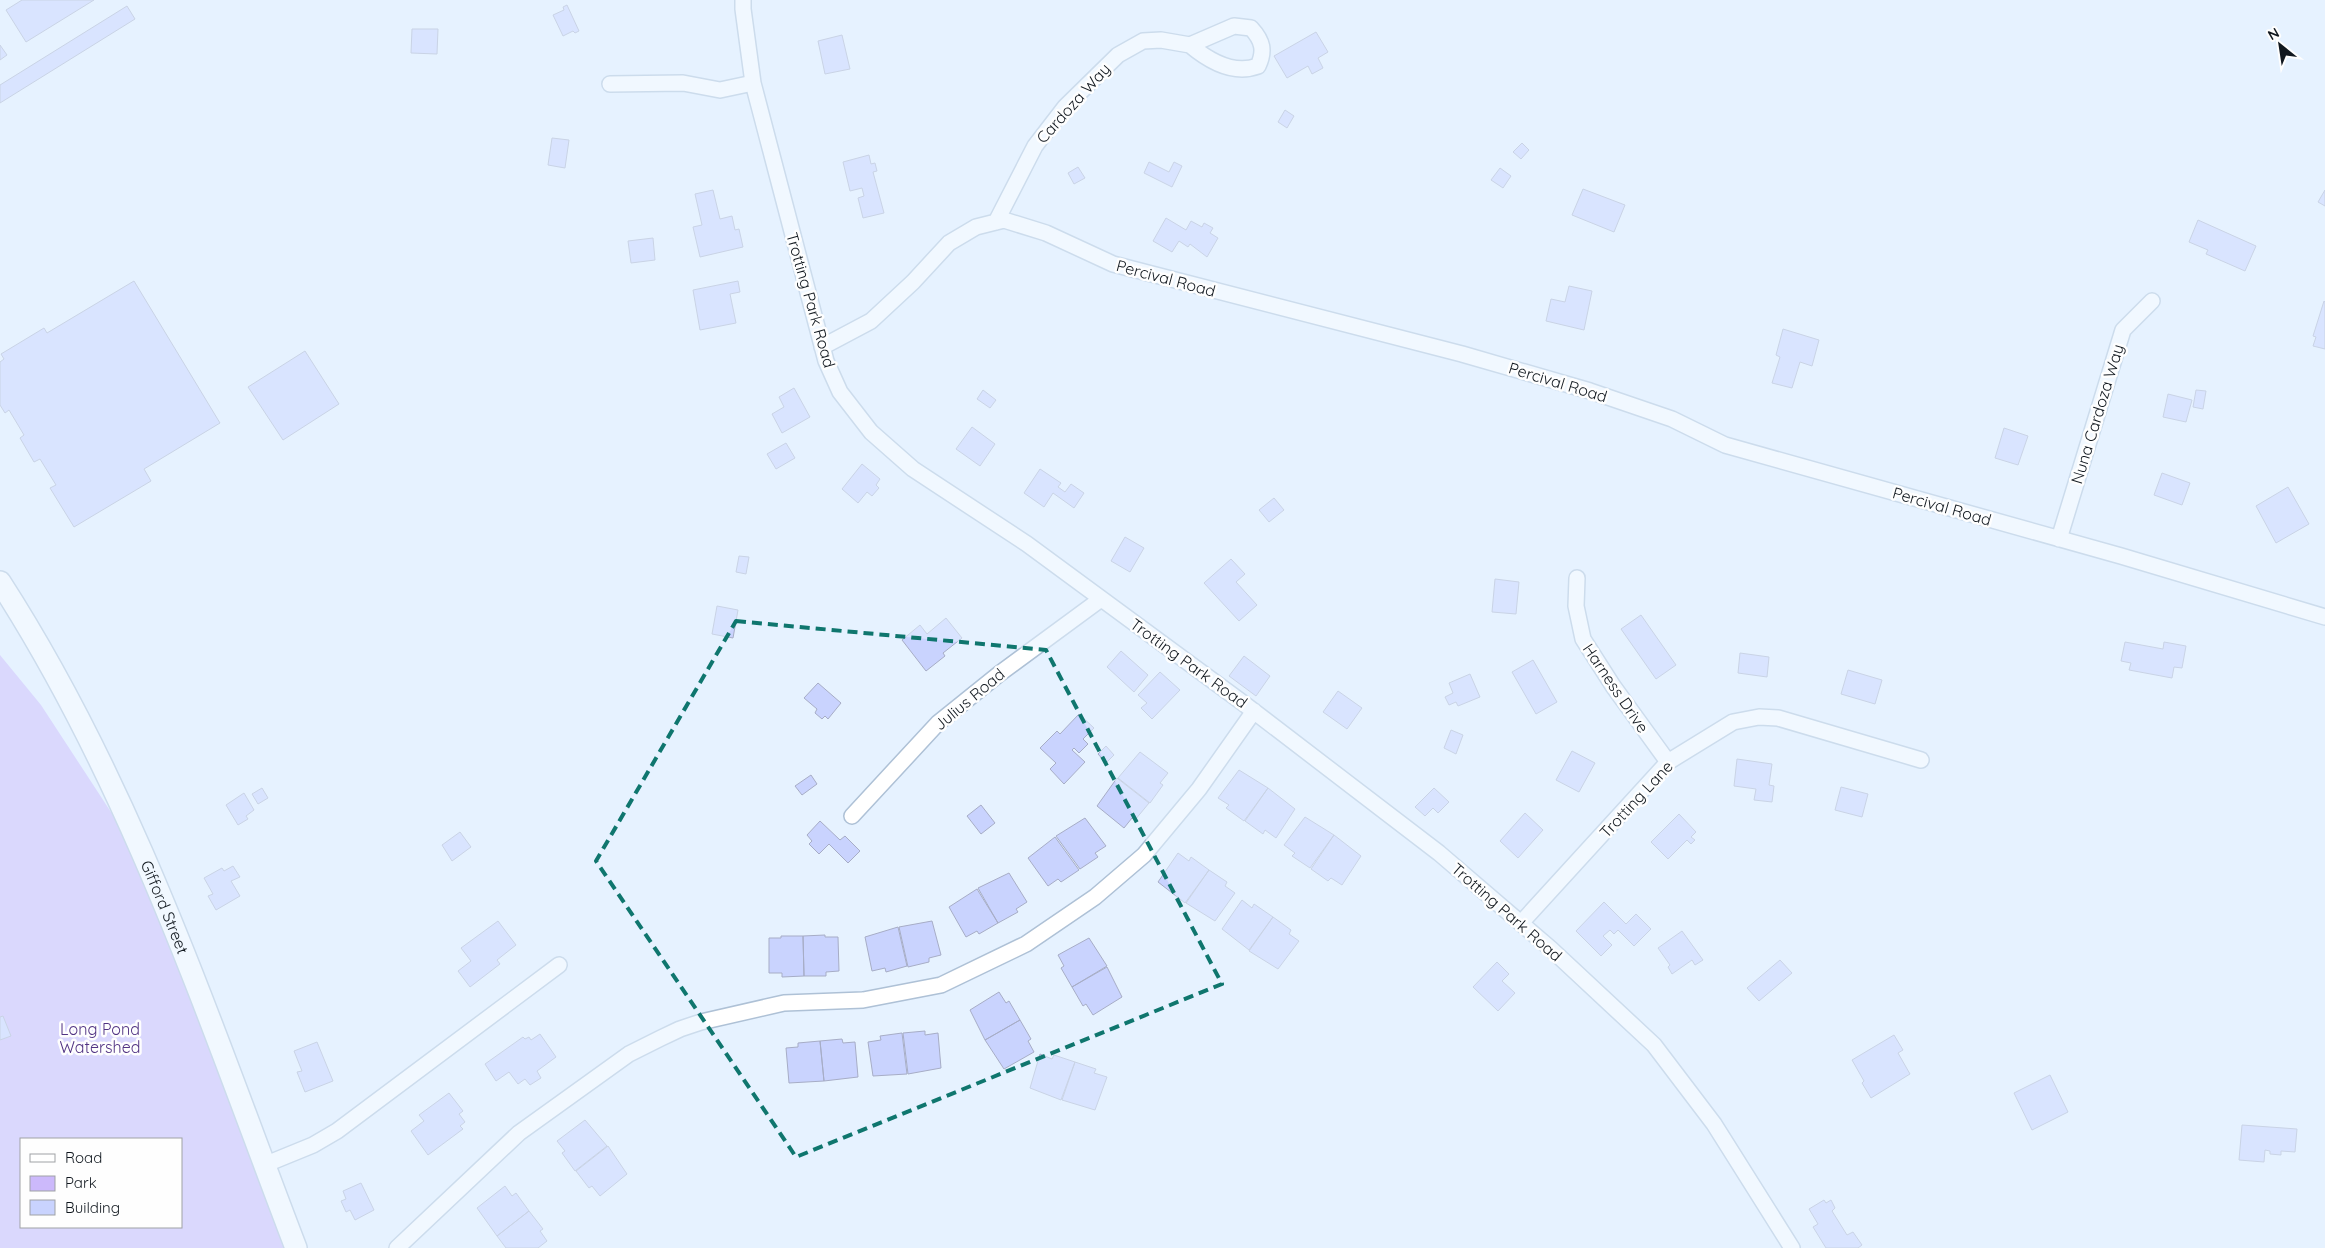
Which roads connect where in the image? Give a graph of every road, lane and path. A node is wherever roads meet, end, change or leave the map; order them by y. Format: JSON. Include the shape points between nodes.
{"nodes":[{"id":1,"x":743,"y":0,"type":"edge"},
{"id":2,"x":1190,"y":45,"type":"dead end"},
{"id":3,"x":753,"y":83,"type":"junction"},
{"id":4,"x":610,"y":84,"type":"dead end"},
{"id":5,"x":996,"y":222,"type":"junction"},
{"id":6,"x":2152,"y":301,"type":"dead end"},
{"id":7,"x":822,"y":347,"type":"junction"},
{"id":8,"x":2059,"y":538,"type":"junction"},
{"id":9,"x":1577,"y":578,"type":"dead end"},
{"id":10,"x":0,"y":582,"type":"edge"},
{"id":11,"x":1102,"y":599,"type":"junction"},
{"id":12,"x":2325,"y":618,"type":"edge"},
{"id":13,"x":1254,"y":711,"type":"junction"},
{"id":14,"x":1921,"y":760,"type":"dead end"},
{"id":15,"x":1668,"y":762,"type":"junction"},
{"id":16,"x":852,"y":816,"type":"dead end"},
{"id":17,"x":1520,"y":923,"type":"junction"},
{"id":18,"x":559,"y":965,"type":"dead end"},
{"id":19,"x":264,"y":1165,"type":"junction"},
{"id":20,"x":296,"y":1248,"type":"edge"},
{"id":21,"x":397,"y":1248,"type":"edge"},
{"id":22,"x":1792,"y":1248,"type":"edge"}],
"edges":[{"from":1,"to":3,"type":"street","name":"Trotting Park Road"},
{"from":2,"to":5,"type":"street","name":"Cardoza Way","via":[[1161,40],[1143,42],[1118,55],[1095,75],[1035,146]]},
{"from":3,"to":4,"type":"street","via":[[720,90],[683,83]]},
{"from":3,"to":7,"type":"street","name":"Trotting Park Road"},
{"from":5,"to":7,"type":"street","name":"Percival Road","via":[[976,228],[949,243],[871,321]]},
{"from":5,"to":8,"type":"street","name":"Percival Road","via":[[1004,220],[1046,233],[1113,264],[1453,351],[1590,391],[1672,419],[1725,445]]},
{"from":6,"to":8,"type":"street","name":"Nuna Cardoza Way","via":[[2123,330]]},
{"from":7,"to":11,"type":"street","name":"Trotting Park Road","via":[[840,392],[871,432],[913,469],[1027,544]]},
{"from":8,"to":12,"type":"street","name":"Percival Road"},
{"from":9,"to":15,"type":"street","name":"Harness Drive","via":[[1576,606],[1583,639]]},
{"from":10,"to":19,"type":"main road","name":"Gifford Street","via":[[50,662],[173,920]]},
{"from":11,"to":13,"type":"street","name":"Trotting Park Road"},
{"from":11,"to":16,"type":"street","name":"Julius Road","via":[[938,723]]},
{"from":13,"to":17,"type":"street","name":"Trotting Park Road","via":[[1440,853]]},
{"from":13,"to":21,"type":"street","via":[[1199,789],[1144,855],[1095,897],[1026,944],[941,985],[863,1000],[784,1003],[702,1022],[667,1035],[629,1054],[519,1134]]},
{"from":14,"to":15,"type":"street","name":"Trotting Lane","via":[[1778,718],[1759,717],[1733,722]]},
{"from":15,"to":17,"type":"street","name":"Trotting Lane"},
{"from":17,"to":22,"type":"street","name":"Trotting Park Road","via":[[1654,1046],[1714,1124]]},
{"from":18,"to":19,"type":"street","via":[[337,1131]]},
{"from":19,"to":20,"type":"main road","name":"Gifford Street"}]}
